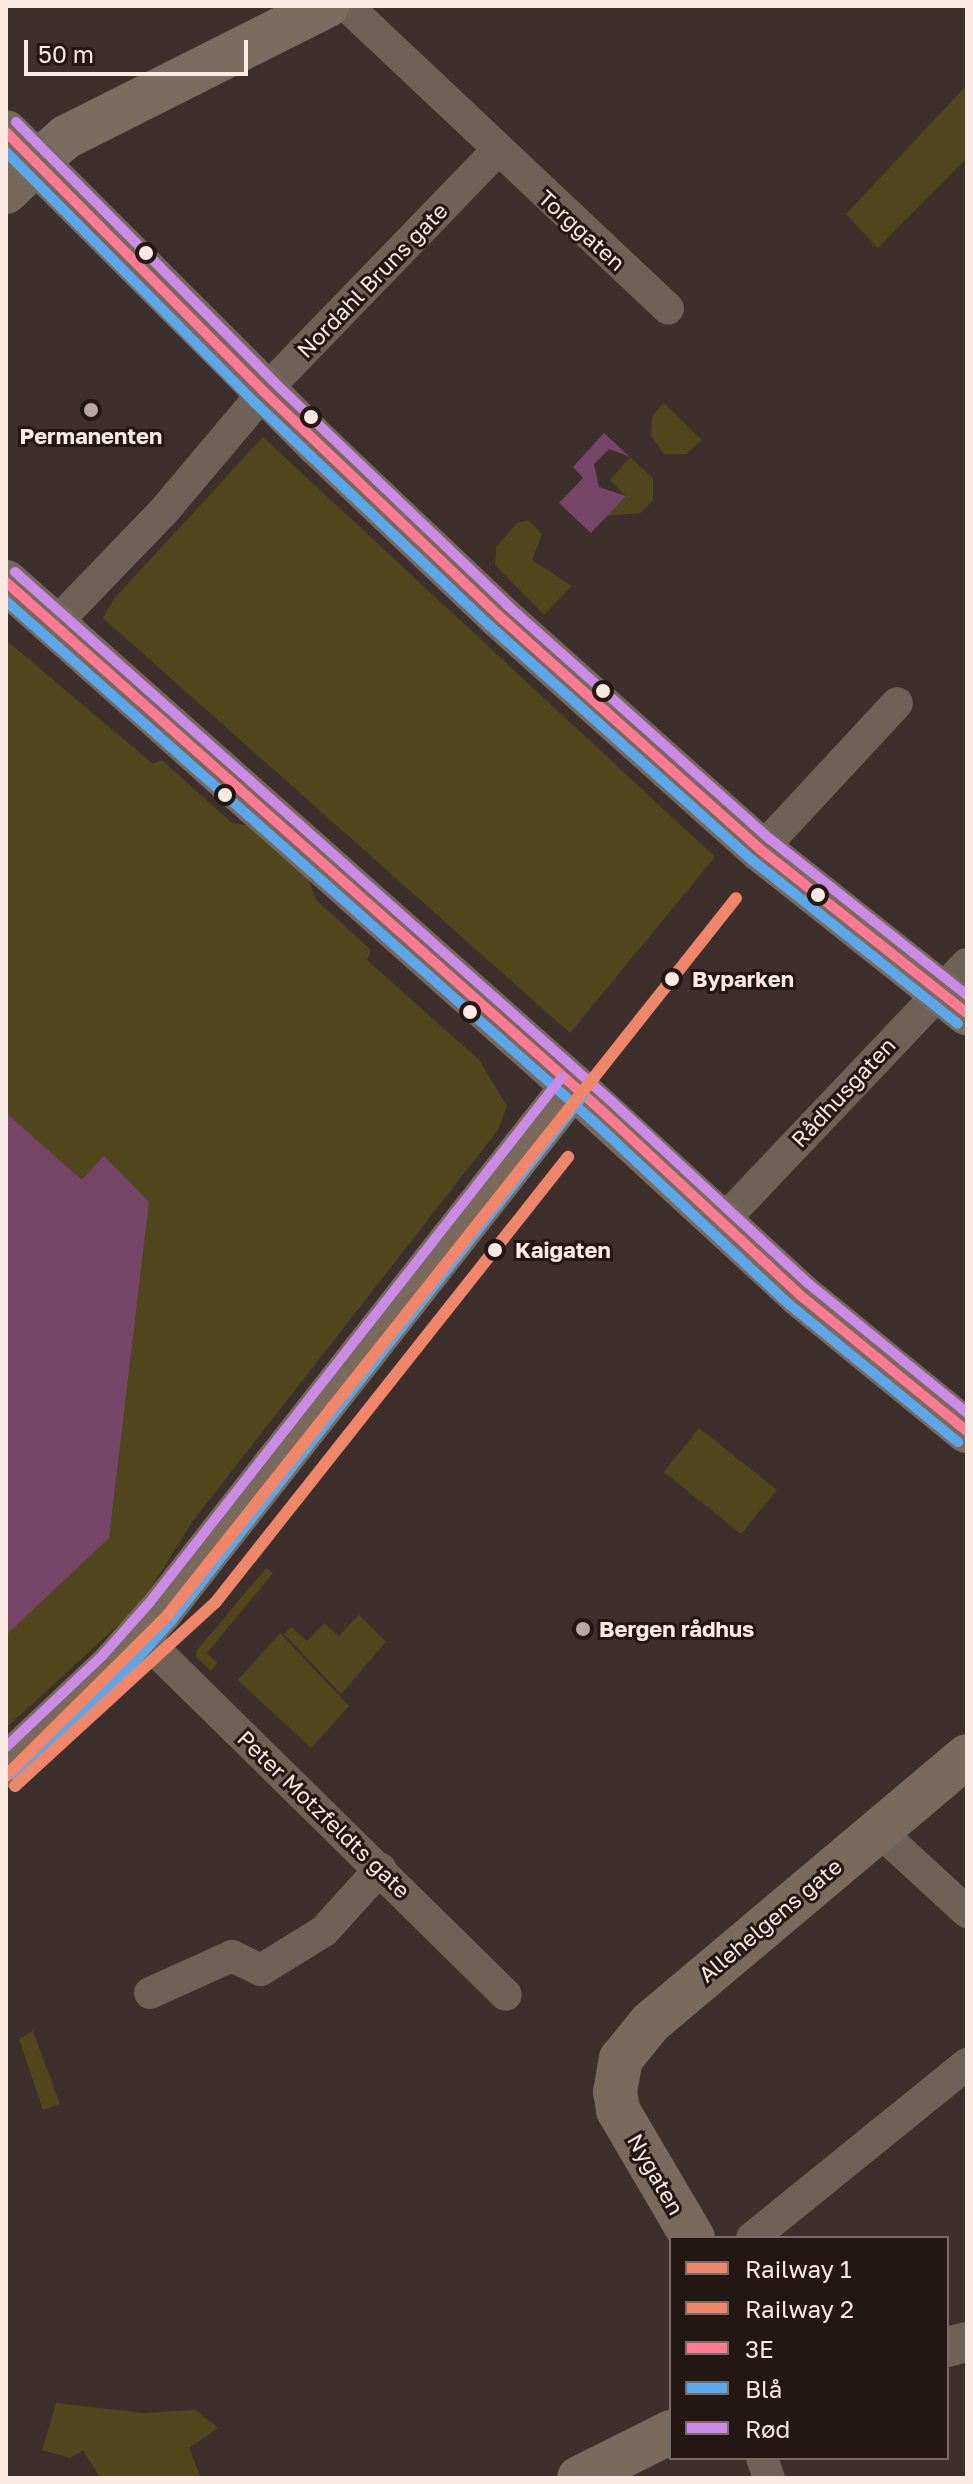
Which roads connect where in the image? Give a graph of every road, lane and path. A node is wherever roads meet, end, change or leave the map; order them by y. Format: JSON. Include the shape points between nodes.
{"nodes":[{"id":1,"x":327,"y":6,"type":"edge"},
{"id":2,"x":347,"y":6,"type":"edge"},
{"id":3,"x":6,"y":132,"type":"edge"},
{"id":4,"x":496,"y":152,"type":"junction"},
{"id":5,"x":21,"y":178,"type":"edge"},
{"id":6,"x":668,"y":309,"type":"dead end"},
{"id":7,"x":264,"y":392,"type":"junction"},
{"id":8,"x":6,"y":582,"type":"edge"},
{"id":9,"x":56,"y":623,"type":"junction"},
{"id":10,"x":897,"y":703,"type":"dead end"},
{"id":11,"x":761,"y":850,"type":"junction"},
{"id":12,"x":949,"y":993,"type":"edge"},
{"id":13,"x":573,"y":1086,"type":"junction"},
{"id":14,"x":721,"y":1223,"type":"junction"},
{"id":15,"x":952,"y":1418,"type":"edge"},
{"id":16,"x":967,"y":1447,"type":"edge"},
{"id":17,"x":140,"y":1635,"type":"junction"},
{"id":18,"x":967,"y":1756,"type":"edge"},
{"id":19,"x":6,"y":1766,"type":"edge"},
{"id":20,"x":879,"y":1831,"type":"junction"},
{"id":21,"x":380,"y":1869,"type":"junction"},
{"id":22,"x":967,"y":1912,"type":"edge"},
{"id":23,"x":150,"y":1993,"type":"dead end"},
{"id":24,"x":506,"y":1995,"type":"dead end"},
{"id":25,"x":967,"y":2064,"type":"edge"},
{"id":26,"x":618,"y":2110,"type":"joint"},
{"id":27,"x":692,"y":2236,"type":"edge"},
{"id":28,"x":754,"y":2236,"type":"edge"},
{"id":29,"x":669,"y":2433,"type":"edge"},
{"id":30,"x":579,"y":2478,"type":"edge"}],
"edges":[{"from":1,"to":5,"type":"main road","via":[[66,137]]},
{"from":2,"to":4,"type":"street","name":"Torggaten"},
{"from":3,"to":5,"type":"highway"},
{"from":4,"to":6,"type":"street","name":"Torggaten"},
{"from":4,"to":7,"type":"street","name":"Nordahl Bruns gate"},
{"from":5,"to":7,"type":"highway"},
{"from":7,"to":9,"type":"street","name":"Nordahl Bruns gate","via":[[153,523]]},
{"from":7,"to":11,"type":"highway","via":[[498,615]]},
{"from":8,"to":9,"type":"highway"},
{"from":9,"to":13,"type":"highway"},
{"from":10,"to":11,"type":"street"},
{"from":11,"to":12,"type":"main road"},
{"from":12,"to":14,"type":"street","name":"Rådhusgaten"},
{"from":13,"to":14,"type":"main road"},
{"from":13,"to":17,"type":"main road"},
{"from":14,"to":15,"type":"main road","via":[[800,1295]]},
{"from":15,"to":16,"type":"main road"},
{"from":17,"to":19,"type":"main road"},
{"from":17,"to":21,"type":"street","name":"Peter Motzfeldts gate"},
{"from":18,"to":20,"type":"main road","name":"Allehelgens gate"},
{"from":20,"to":22,"type":"street"},
{"from":20,"to":26,"type":"main road","name":"Allehelgens gate","via":[[814,1880],[650,2023],[621,2059],[615,2092]]},
{"from":21,"to":23,"type":"street","via":[[324,1931],[261,1970],[232,1956]]},
{"from":21,"to":24,"type":"street","name":"Peter Motzfeldts gate"},
{"from":25,"to":28,"type":"street","via":[[913,2093],[832,2160]]},
{"from":26,"to":27,"type":"main road","name":"Nygaten"},
{"from":29,"to":30,"type":"main road"}]}
